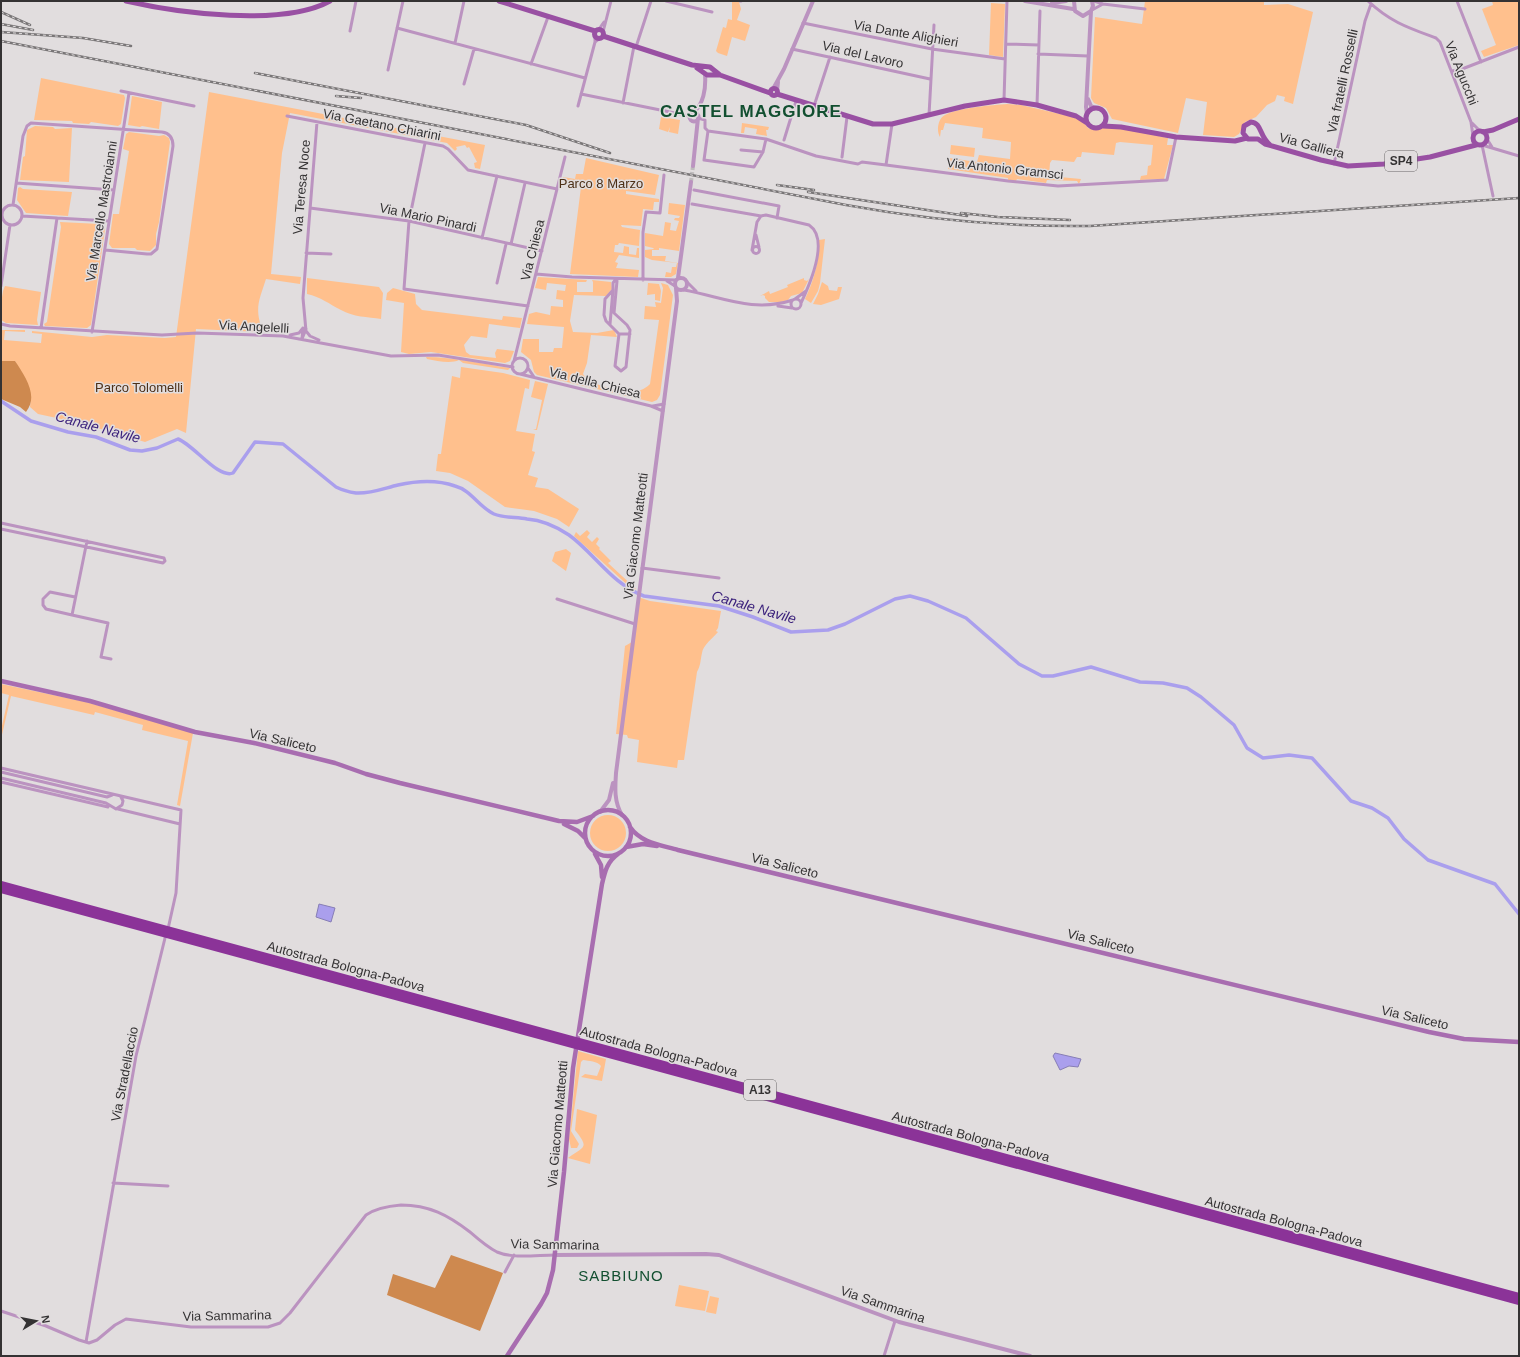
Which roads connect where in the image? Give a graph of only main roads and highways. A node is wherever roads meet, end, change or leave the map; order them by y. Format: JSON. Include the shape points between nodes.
{"nodes":[{"id":1,"x":126,"y":1,"type":"edge"},
{"id":2,"x":330,"y":1,"type":"edge"},
{"id":3,"x":499,"y":1,"type":"edge"},
{"id":4,"x":1087,"y":115,"type":"junction"},
{"id":5,"x":1076,"y":116,"type":"junction"},
{"id":6,"x":1106,"y":118,"type":"junction"},
{"id":7,"x":1519,"y":119,"type":"edge"},
{"id":8,"x":1087,"y":123,"type":"junction"},
{"id":9,"x":1103,"y":126,"type":"junction"},
{"id":10,"x":1120,"y":127,"type":"junction"},
{"id":11,"x":1496,"y":129,"type":"junction"},
{"id":12,"x":1243,"y":131,"type":"junction"},
{"id":13,"x":1482,"y":131,"type":"junction"},
{"id":14,"x":1260,"y":132,"type":"junction"},
{"id":15,"x":1473,"y":136,"type":"junction"},
{"id":16,"x":1247,"y":138,"type":"junction"},
{"id":17,"x":1255,"y":139,"type":"junction"},
{"id":18,"x":1487,"y":139,"type":"junction"},
{"id":19,"x":1230,"y":140,"type":"junction"},
{"id":20,"x":1270,"y":145,"type":"junction"},
{"id":21,"x":1480,"y":145,"type":"junction"},
{"id":22,"x":1466,"y":146,"type":"junction"},
{"id":23,"x":1,"y":682,"type":"edge"},
{"id":24,"x":593,"y":816,"type":"junction"},
{"id":25,"x":559,"y":821,"type":"junction"},
{"id":26,"x":630,"y":827,"type":"junction"},
{"id":27,"x":586,"y":839,"type":"junction"},
{"id":28,"x":626,"y":847,"type":"junction"},
{"id":29,"x":593,"y":850,"type":"junction"},
{"id":30,"x":678,"y":850,"type":"junction"},
{"id":31,"x":618,"y":854,"type":"junction"},
{"id":32,"x":1,"y":884,"type":"edge"},
{"id":33,"x":602,"y":884,"type":"junction"},
{"id":34,"x":1,"y":890,"type":"edge"},
{"id":35,"x":1519,"y":1042,"type":"edge"},
{"id":36,"x":1519,"y":1296,"type":"edge"},
{"id":37,"x":1519,"y":1302,"type":"edge"},
{"id":38,"x":507,"y":1356,"type":"edge"}],
"edges":[{"from":1,"to":2,"type":"main road","via":[[209,14],[255,16],[315,7]]},
{"from":3,"to":5,"type":"main road","via":[[707,72],[873,124],[892,124],[969,105],[1004,100],[1037,105]]},
{"from":4,"to":5,"type":"main road"},
{"from":4,"to":6,"type":"main road","via":[[1096,108],[1103,111]]},
{"from":4,"to":8,"type":"main road"},
{"from":5,"to":8,"type":"main road"},
{"from":6,"to":9,"type":"main road"},
{"from":6,"to":10,"type":"main road"},
{"from":7,"to":11,"type":"main road"},
{"from":8,"to":9,"type":"main road","via":[[1093,128]]},
{"from":9,"to":10,"type":"main road"},
{"from":10,"to":19,"type":"main road","via":[[1176,136]]},
{"from":11,"to":13,"type":"main road"},
{"from":11,"to":18,"type":"main road"},
{"from":12,"to":14,"type":"main road","via":[[1246,124],[1253,122],[1259,126]]},
{"from":12,"to":16,"type":"main road"},
{"from":12,"to":19,"type":"main road"},
{"from":13,"to":15,"type":"main road"},
{"from":13,"to":18,"type":"main road"},
{"from":14,"to":17,"type":"main road"},
{"from":14,"to":20,"type":"main road","name":"Via Galliera"},
{"from":15,"to":21,"type":"main road","via":[[1474,142]]},
{"from":15,"to":22,"type":"main road"},
{"from":16,"to":17,"type":"main road"},
{"from":16,"to":19,"type":"main road"},
{"from":17,"to":20,"type":"main road","name":"Via Galliera","number":"SP4"},
{"from":18,"to":21,"type":"main road"},
{"from":20,"to":22,"type":"main road","name":"Via Galliera","number":"SP4","via":[[1334,164],[1357,166],[1442,154]]},
{"from":21,"to":22,"type":"main road","name":"Via Galliera"},
{"from":23,"to":25,"type":"main road","name":"Via Saliceto","via":[[90,701],[195,732],[336,763],[400,783]]},
{"from":24,"to":25,"type":"main road","name":"Via Saliceto","via":[[578,822]]},
{"from":24,"to":26,"type":"main road","name":"Via Saliceto","via":[[600,812],[614,811],[622,815]]},
{"from":24,"to":27,"type":"main road","via":[[586,827]]},
{"from":25,"to":27,"type":"main road","name":"Via Saliceto","via":[[578,831]]},
{"from":26,"to":28,"type":"main road","via":[[631,834]]},
{"from":26,"to":30,"type":"main road","name":"Via Saliceto","via":[[642,838]]},
{"from":27,"to":29,"type":"main road","name":"Via Saliceto"},
{"from":28,"to":30,"type":"main road","name":"Via Saliceto","via":[[643,844]]},
{"from":28,"to":31,"type":"main road"},
{"from":29,"to":31,"type":"main road","via":[[605,856]]},
{"from":29,"to":33,"type":"main road","name":"Via Giacomo Matteotti","via":[[600,864]]},
{"from":30,"to":35,"type":"main road","name":"Via Saliceto","via":[[1429,1032],[1464,1039]]},
{"from":31,"to":33,"type":"main road","name":"Via Giacomo Matteotti","via":[[611,859],[606,868]]},
{"from":32,"to":36,"type":"highway","name":"Autostrada Bologna-Padova","number":"A13"},
{"from":33,"to":38,"type":"main road","name":"Via Giacomo Matteotti","via":[[573,1068],[555,1255],[547,1293]]},
{"from":34,"to":37,"type":"highway","name":"Autostrada Bologna-Padova","number":"A13"}]}
